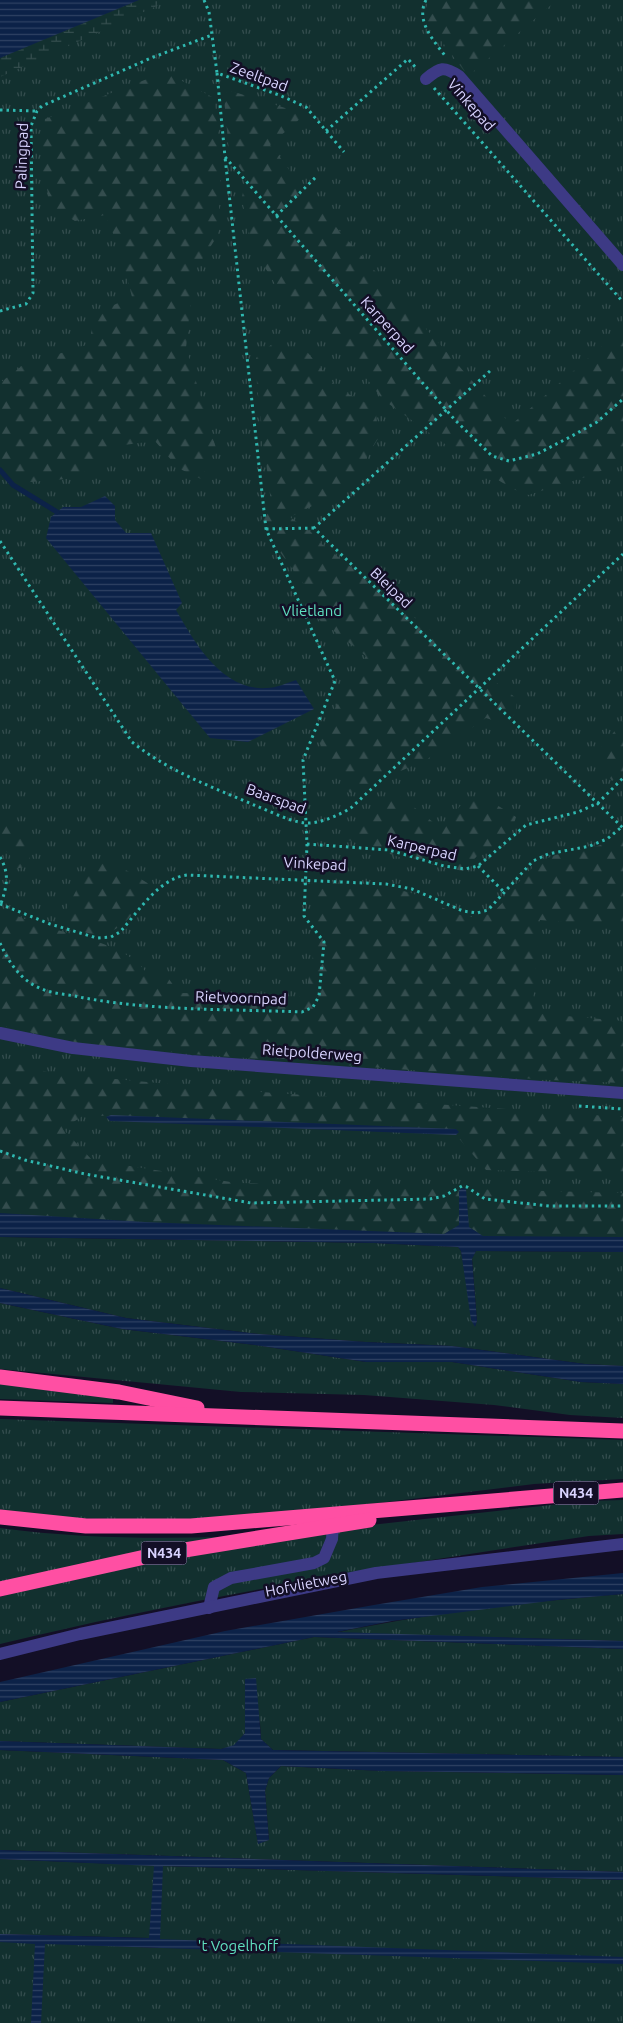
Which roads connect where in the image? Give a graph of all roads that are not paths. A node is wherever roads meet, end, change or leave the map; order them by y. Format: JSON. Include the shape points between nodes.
{"nodes":[{"id":1,"x":426,"y":79,"type":"road end"},
{"id":2,"x":623,"y":265,"type":"edge"},
{"id":3,"x":0,"y":1033,"type":"edge"},
{"id":4,"x":623,"y":1093,"type":"edge"},
{"id":5,"x":0,"y":1377,"type":"edge"},
{"id":6,"x":0,"y":1408,"type":"edge"},
{"id":7,"x":238,"y":1416,"type":"junction"},
{"id":8,"x":623,"y":1431,"type":"edge"},
{"id":9,"x":623,"y":1490,"type":"edge"},
{"id":10,"x":469,"y":1504,"type":"junction"},
{"id":11,"x":0,"y":1517,"type":"edge"},
{"id":12,"x":333,"y":1525,"type":"junction"},
{"id":13,"x":623,"y":1544,"type":"edge"},
{"id":14,"x":0,"y":1589,"type":"edge"},
{"id":15,"x":209,"y":1608,"type":"junction"},
{"id":16,"x":0,"y":1654,"type":"edge"}],
"edges":[{"from":1,"to":2,"type":"street","name":"Vinkepad","via":[[437,70],[448,69],[459,76]]},
{"from":3,"to":4,"type":"street","name":"Rietpolderweg","via":[[73,1048],[191,1061]]},
{"from":5,"to":7,"type":"highway","via":[[119,1392]]},
{"from":6,"to":7,"type":"highway"},
{"from":7,"to":8,"type":"highway"},
{"from":9,"to":10,"type":"highway","number":"N434"},
{"from":10,"to":11,"type":"highway","number":"N434","via":[[191,1526],[86,1526]]},
{"from":10,"to":12,"type":"highway","number":"N434"},
{"from":12,"to":14,"type":"highway","number":"N434","via":[[154,1555]]},
{"from":12,"to":15,"type":"street","via":[[332,1539],[324,1558],[314,1563],[231,1578],[214,1586]]},
{"from":13,"to":15,"type":"street","name":"Hofvlietweg","via":[[376,1574]]},
{"from":15,"to":16,"type":"street","name":"Hofvlietweg"}]}
